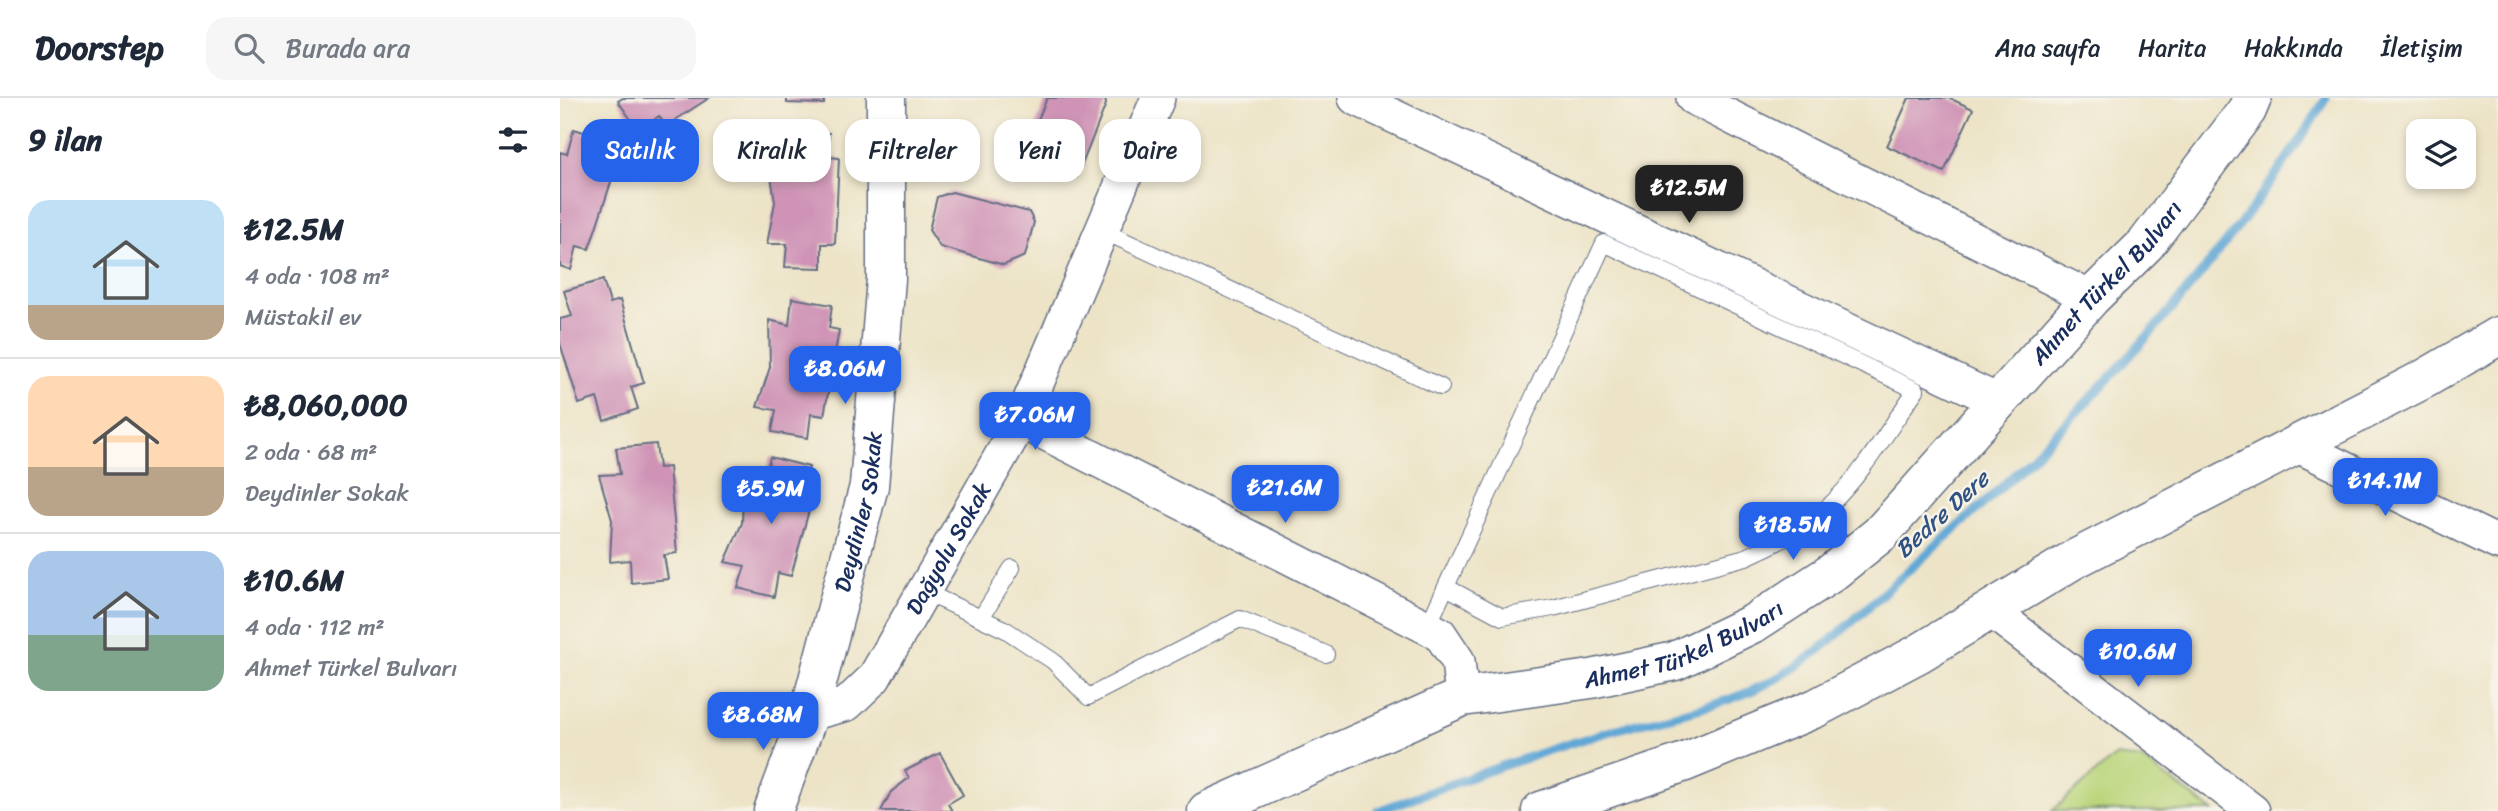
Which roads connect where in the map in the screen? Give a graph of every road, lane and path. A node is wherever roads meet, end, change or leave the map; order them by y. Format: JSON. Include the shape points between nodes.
{"nodes":[{"id":1,"x":886,"y":98,"type":"edge"},
{"id":2,"x":1158,"y":98,"type":"edge"},
{"id":3,"x":1356,"y":98,"type":"edge"},
{"id":4,"x":1693,"y":98,"type":"edge"},
{"id":5,"x":2252,"y":98,"type":"edge"},
{"id":6,"x":1103,"y":231,"type":"junction"},
{"id":7,"x":2091,"y":298,"type":"junction"},
{"id":8,"x":2498,"y":336,"type":"edge"},
{"id":9,"x":1441,"y":387,"type":"dead end"},
{"id":10,"x":1998,"y":401,"type":"junction"},
{"id":11,"x":1021,"y":421,"type":"junction"},
{"id":12,"x":2297,"y":445,"type":"junction"},
{"id":13,"x":2498,"y":543,"type":"edge"},
{"id":14,"x":1012,"y":568,"type":"dead end"},
{"id":15,"x":1446,"y":587,"type":"junction"},
{"id":16,"x":923,"y":590,"type":"junction"},
{"id":17,"x":1990,"y":610,"type":"junction"},
{"id":18,"x":981,"y":618,"type":"junction"},
{"id":19,"x":1427,"y":628,"type":"junction"},
{"id":20,"x":1326,"y":654,"type":"dead end"},
{"id":21,"x":1462,"y":697,"type":"junction"},
{"id":22,"x":809,"y":714,"type":"junction"},
{"id":23,"x":773,"y":811,"type":"edge"},
{"id":24,"x":1207,"y":811,"type":"edge"},
{"id":25,"x":1541,"y":811,"type":"edge"},
{"id":26,"x":2253,"y":811,"type":"edge"}],
"edges":[{"from":1,"to":22,"type":"main road","name":"Deydinler Sokak","via":[[886,279],[869,486]]},
{"from":2,"to":6,"type":"street","name":"Dağyolu Sokak"},
{"from":3,"to":10,"type":"street"},
{"from":4,"to":7,"type":"street"},
{"from":5,"to":7,"type":"main road","name":"Ahmet Türkel Bulvarı","via":[[2146,244]]},
{"from":6,"to":9,"type":"lane"},
{"from":6,"to":11,"type":"street","name":"Dağyolu Sokak"},
{"from":7,"to":10,"type":"main road","name":"Ahmet Türkel Bulvarı"},
{"from":8,"to":12,"type":"main road"},
{"from":10,"to":21,"type":"main road","name":"Ahmet Türkel Bulvarı","via":[[1880,534],[1754,623],[1675,661],[1591,679]]},
{"from":11,"to":16,"type":"street","name":"Dağyolu Sokak"},
{"from":11,"to":19,"type":"street"},
{"from":12,"to":13,"type":"street"},
{"from":12,"to":17,"type":"main road","via":[[2073,560]]},
{"from":14,"to":18,"type":"lane"},
{"from":15,"to":15,"type":"lane","via":[[1502,617],[1553,608],[1745,557],[1774,545],[1827,509],[1849,486],[1916,390],[1604,243]]},
{"from":15,"to":19,"type":"lane"},
{"from":16,"to":18,"type":"lane"},
{"from":16,"to":22,"type":"street","name":"Dağyolu Sokak","via":[[874,678],[847,704]]},
{"from":17,"to":25,"type":"main road","via":[[1816,708],[1685,762]]},
{"from":17,"to":26,"type":"street"},
{"from":18,"to":20,"type":"lane","via":[[1053,661],[1088,697],[1240,619]]},
{"from":19,"to":21,"type":"street","via":[[1440,634],[1458,661]]},
{"from":21,"to":24,"type":"main road","name":"Ahmet Türkel Bulvarı"},
{"from":22,"to":23,"type":"main road"}]}
